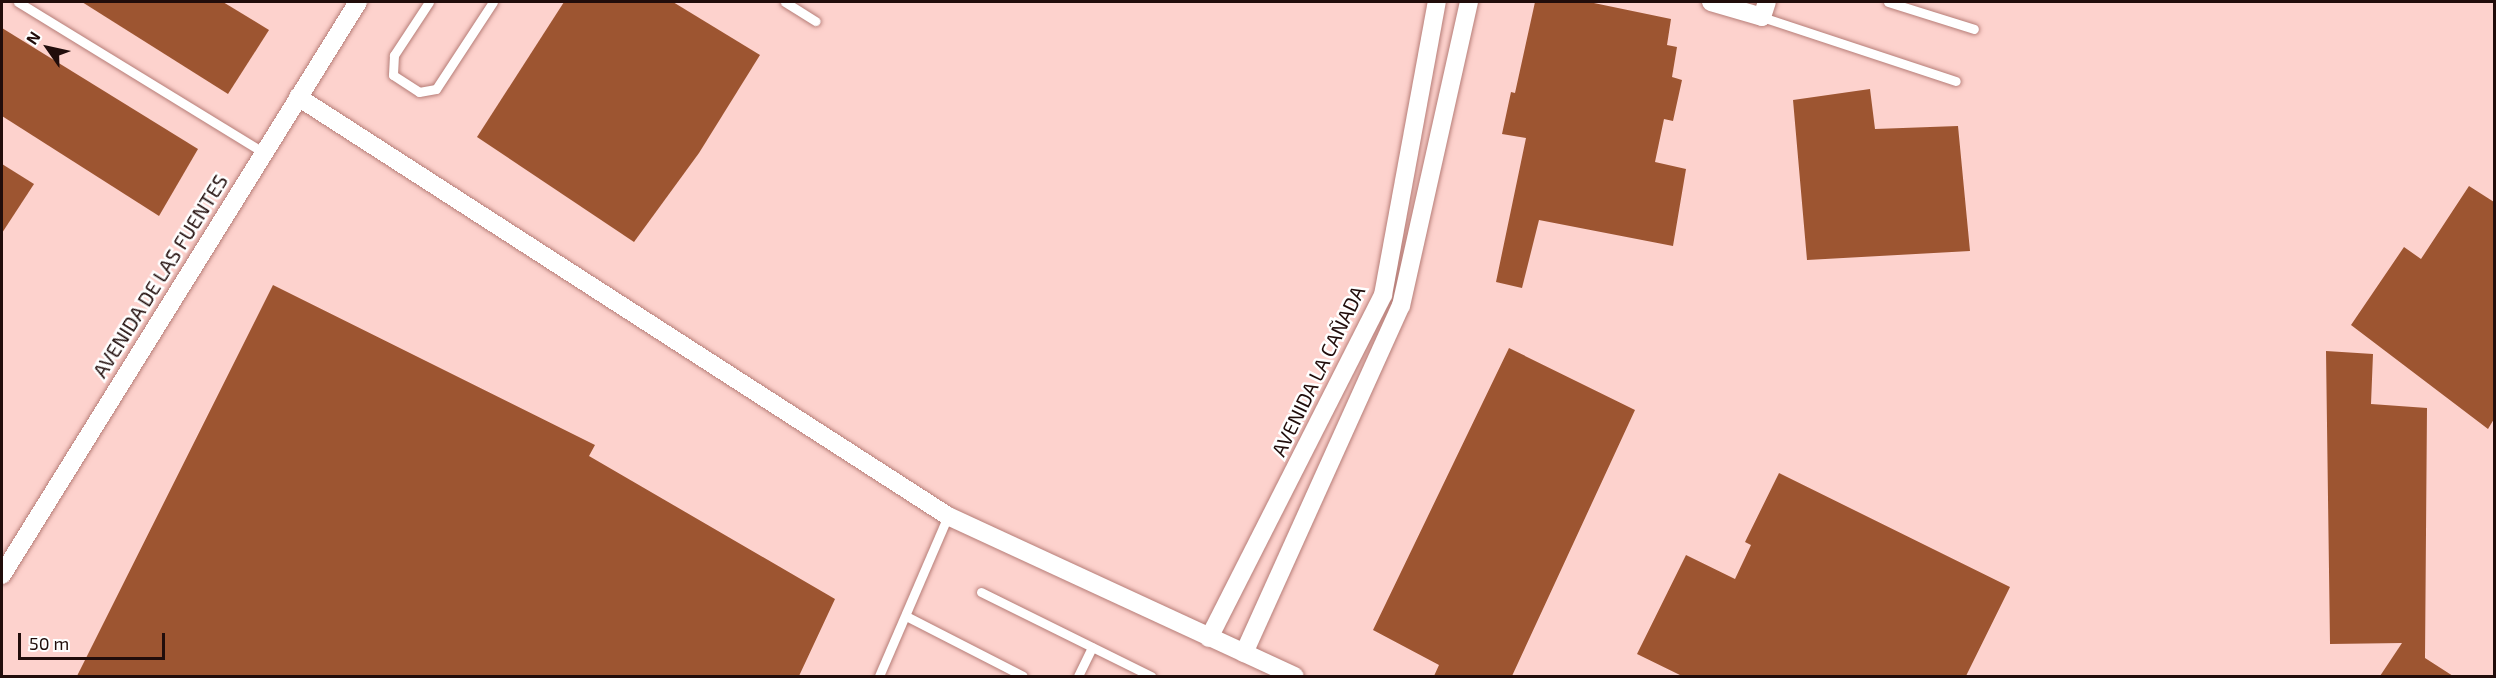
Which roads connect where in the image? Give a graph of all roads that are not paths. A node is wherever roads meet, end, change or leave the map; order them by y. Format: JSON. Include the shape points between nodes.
{"nodes":[{"id":1,"x":18,"y":2,"type":"edge"},
{"id":2,"x":358,"y":2,"type":"edge"},
{"id":3,"x":429,"y":2,"type":"edge"},
{"id":4,"x":493,"y":2,"type":"edge"},
{"id":5,"x":785,"y":2,"type":"edge"},
{"id":6,"x":1437,"y":2,"type":"edge"},
{"id":7,"x":1469,"y":2,"type":"edge"},
{"id":8,"x":1711,"y":2,"type":"edge"},
{"id":9,"x":1888,"y":2,"type":"edge"},
{"id":10,"x":1765,"y":9,"type":"edge"},
{"id":11,"x":815,"y":21,"type":"dead end"},
{"id":12,"x":1974,"y":29,"type":"dead end"},
{"id":13,"x":1956,"y":81,"type":"dead end"},
{"id":14,"x":298,"y":97,"type":"junction"},
{"id":15,"x":264,"y":153,"type":"junction"},
{"id":16,"x":948,"y":516,"type":"junction"},
{"id":17,"x":3,"y":571,"type":"edge"},
{"id":18,"x":981,"y":592,"type":"dead end"},
{"id":19,"x":906,"y":616,"type":"junction"},
{"id":20,"x":1209,"y":638,"type":"junction"},
{"id":21,"x":1092,"y":647,"type":"junction"},
{"id":22,"x":1244,"y":653,"type":"junction"},
{"id":23,"x":879,"y":676,"type":"edge"},
{"id":24,"x":1023,"y":676,"type":"edge"},
{"id":25,"x":1078,"y":676,"type":"edge"},
{"id":26,"x":1151,"y":676,"type":"edge"},
{"id":27,"x":1295,"y":676,"type":"edge"}],
"edges":[{"from":1,"to":15,"type":"lane"},
{"from":2,"to":14,"type":"street","name":"AVENIDA DE LAS FUENTES"},
{"from":3,"to":4,"type":"lane","via":[[393,55],[393,75],[419,92],[436,89]]},
{"from":5,"to":11,"type":"lane"},
{"from":6,"to":20,"type":"street","name":"AVENIDA LA CAÑADA","via":[[1383,295]]},
{"from":7,"to":22,"type":"street","via":[[1401,306]]},
{"from":8,"to":10,"type":"street"},
{"from":9,"to":12,"type":"lane"},
{"from":10,"to":13,"type":"lane"},
{"from":14,"to":15,"type":"street","name":"AVENIDA DE LAS FUENTES"},
{"from":14,"to":16,"type":"street"},
{"from":15,"to":17,"type":"street","name":"AVENIDA DE LAS FUENTES"},
{"from":16,"to":19,"type":"lane"},
{"from":16,"to":20,"type":"street"},
{"from":18,"to":21,"type":"lane"},
{"from":19,"to":23,"type":"lane"},
{"from":19,"to":24,"type":"lane"},
{"from":20,"to":22,"type":"street"},
{"from":21,"to":25,"type":"lane"},
{"from":21,"to":26,"type":"lane"},
{"from":22,"to":27,"type":"street"}]}
